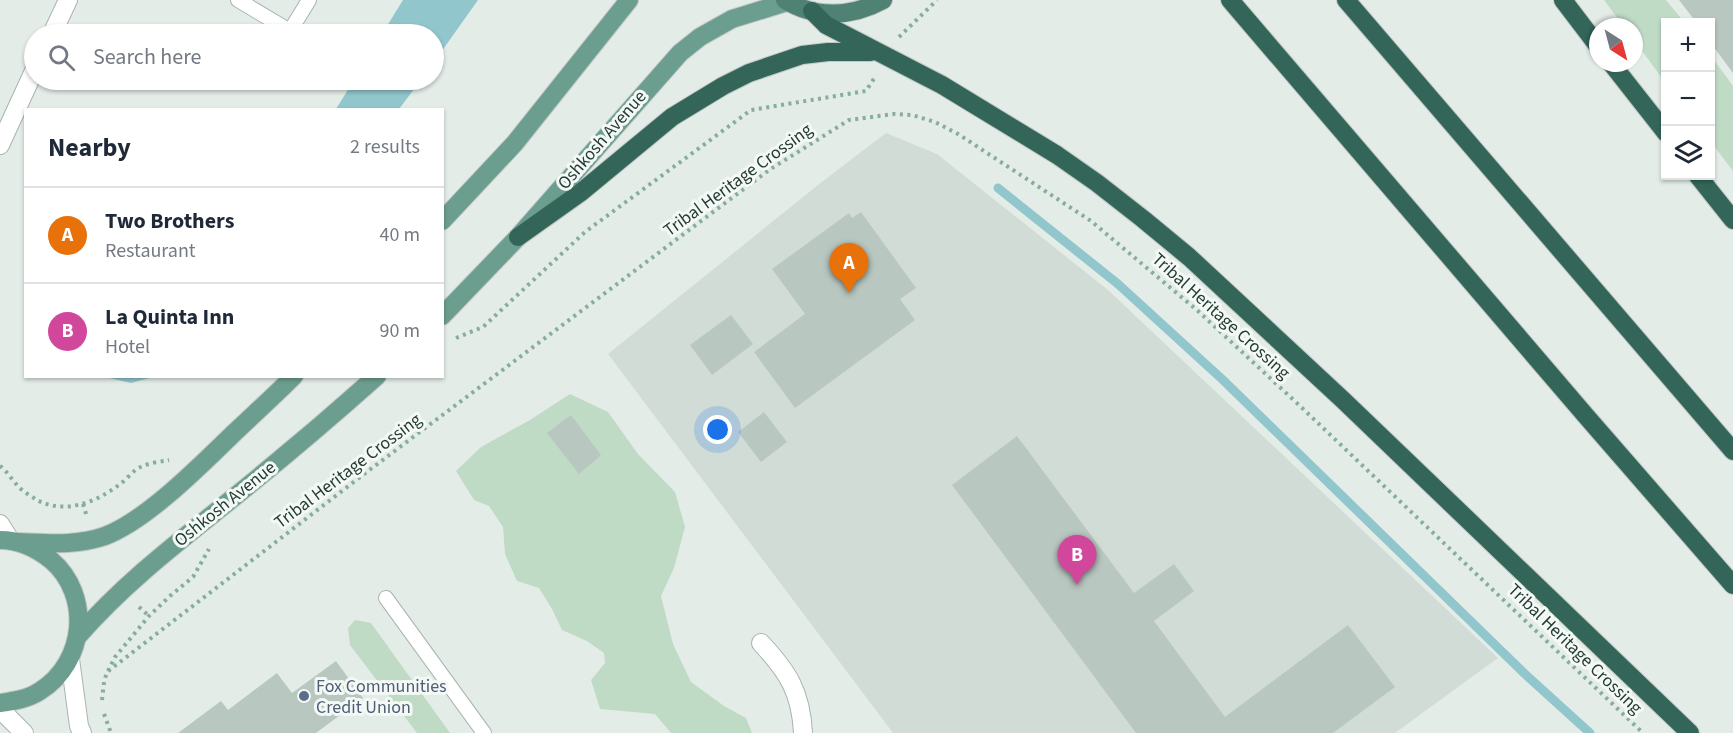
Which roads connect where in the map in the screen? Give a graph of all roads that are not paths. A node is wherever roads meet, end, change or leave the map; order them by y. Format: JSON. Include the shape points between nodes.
{"nodes":[{"id":1,"x":68,"y":0,"type":"edge"},
{"id":2,"x":238,"y":0,"type":"edge"},
{"id":3,"x":309,"y":0,"type":"edge"},
{"id":4,"x":629,"y":0,"type":"edge"},
{"id":5,"x":883,"y":0,"type":"edge"},
{"id":6,"x":1230,"y":0,"type":"edge"},
{"id":7,"x":1346,"y":0,"type":"edge"},
{"id":8,"x":786,"y":1,"type":"edge"},
{"id":9,"x":1563,"y":1,"type":"edge"},
{"id":10,"x":812,"y":12,"type":"junction"},
{"id":11,"x":57,"y":24,"type":"edge"},
{"id":12,"x":277,"y":24,"type":"edge"},
{"id":13,"x":295,"y":24,"type":"edge"},
{"id":14,"x":1589,"y":34,"type":"edge"},
{"id":15,"x":875,"y":52,"type":"junction"},
{"id":16,"x":1618,"y":72,"type":"edge"},
{"id":17,"x":25,"y":90,"type":"edge"},
{"id":18,"x":1661,"y":128,"type":"edge"},
{"id":19,"x":0,"y":145,"type":"edge"},
{"id":20,"x":1701,"y":180,"type":"edge"},
{"id":21,"x":444,"y":219,"type":"edge"},
{"id":22,"x":1733,"y":220,"type":"edge"},
{"id":23,"x":518,"y":237,"type":"junction"},
{"id":24,"x":444,"y":314,"type":"edge"},
{"id":25,"x":292,"y":378,"type":"edge"},
{"id":26,"x":375,"y":378,"type":"edge"},
{"id":27,"x":1733,"y":451,"type":"edge"},
{"id":28,"x":0,"y":524,"type":"edge"},
{"id":29,"x":9,"y":540,"type":"edge"},
{"id":30,"x":1733,"y":585,"type":"edge"},
{"id":31,"x":386,"y":598,"type":"dead end"},
{"id":32,"x":78,"y":636,"type":"junction"},
{"id":33,"x":761,"y":643,"type":"dead end"},
{"id":34,"x":70,"y":659,"type":"junction"},
{"id":35,"x":0,"y":703,"type":"edge"},
{"id":36,"x":0,"y":709,"type":"edge"},
{"id":37,"x":24,"y":733,"type":"edge"},
{"id":38,"x":82,"y":733,"type":"edge"},
{"id":39,"x":484,"y":733,"type":"edge"},
{"id":40,"x":804,"y":733,"type":"edge"},
{"id":41,"x":1690,"y":733,"type":"edge"}],
"edges":[{"from":1,"to":11,"type":"street"},
{"from":2,"to":12,"type":"lane"},
{"from":3,"to":13,"type":"lane"},
{"from":4,"to":21,"type":"main road","via":[[515,143]]},
{"from":5,"to":10,"type":"highway","via":[[868,8],[838,14]]},
{"from":6,"to":30,"type":"highway"},
{"from":7,"to":27,"type":"highway"},
{"from":8,"to":10,"type":"highway"},
{"from":8,"to":23,"type":"main road","name":"Oshkosh Avenue","via":[[732,19],[680,53]]},
{"from":9,"to":14,"type":"highway"},
{"from":10,"to":15,"type":"highway","via":[[826,25]]},
{"from":15,"to":23,"type":"highway","via":[[802,55],[748,73],[672,117],[580,193]]},
{"from":15,"to":41,"type":"highway","via":[[942,85],[1057,155],[1189,257]]},
{"from":16,"to":18,"type":"highway"},
{"from":17,"to":19,"type":"street"},
{"from":20,"to":22,"type":"highway"},
{"from":23,"to":24,"type":"main road","name":"Oshkosh Avenue"},
{"from":25,"to":29,"type":"main road","via":[[198,468],[124,526],[104,536],[67,543]]},
{"from":26,"to":32,"type":"main road","name":"Oshkosh Avenue","via":[[298,446],[143,570]]},
{"from":28,"to":29,"type":"street"},
{"from":29,"to":32,"type":"main road","via":[[40,551],[59,567],[72,588],[79,612]]},
{"from":31,"to":39,"type":"lane"},
{"from":32,"to":34,"type":"main road"},
{"from":33,"to":40,"type":"street","via":[[782,665],[795,687]]},
{"from":34,"to":35,"type":"main road","via":[[57,678],[39,692]]},
{"from":34,"to":38,"type":"street"},
{"from":36,"to":37,"type":"street"}]}
